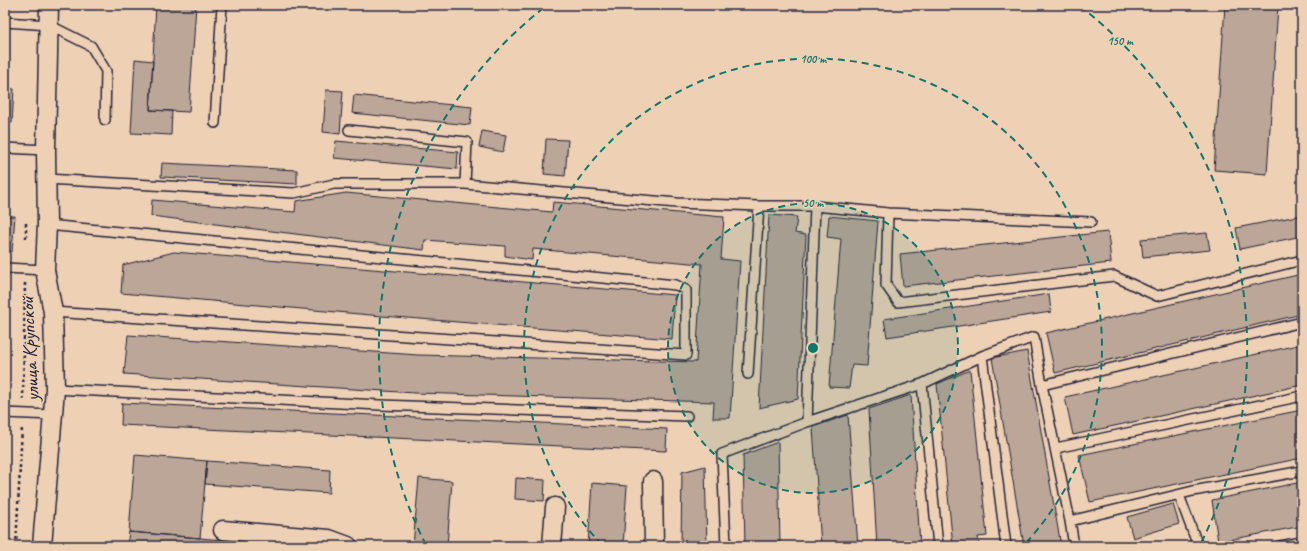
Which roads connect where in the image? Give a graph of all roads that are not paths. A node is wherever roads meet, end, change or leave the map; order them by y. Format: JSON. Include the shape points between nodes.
{"nodes":[{"id":1,"x":49,"y":5,"type":"edge"},
{"id":2,"x":222,"y":5,"type":"edge"},
{"id":3,"x":5,"y":22,"type":"edge"},
{"id":4,"x":49,"y":25,"type":"junction"},
{"id":5,"x":105,"y":120,"type":"dead end"},
{"id":6,"x":215,"y":123,"type":"dead end"},
{"id":7,"x":349,"y":130,"type":"dead end"},
{"id":8,"x":5,"y":148,"type":"edge"},
{"id":9,"x":46,"y":150,"type":"junction"},
{"id":10,"x":46,"y":179,"type":"junction"},
{"id":11,"x":465,"y":184,"type":"junction"},
{"id":12,"x":759,"y":206,"type":"junction"},
{"id":13,"x":815,"y":206,"type":"junction"},
{"id":14,"x":888,"y":213,"type":"junction"},
{"id":15,"x":1092,"y":222,"type":"dead end"},
{"id":16,"x":47,"y":225,"type":"junction"},
{"id":17,"x":1302,"y":260,"type":"edge"},
{"id":18,"x":5,"y":268,"type":"edge"},
{"id":19,"x":45,"y":270,"type":"junction"},
{"id":20,"x":53,"y":312,"type":"junction"},
{"id":21,"x":1302,"y":322,"type":"edge"},
{"id":22,"x":982,"y":356,"type":"junction"},
{"id":23,"x":748,"y":374,"type":"dead end"},
{"id":24,"x":922,"y":384,"type":"junction"},
{"id":25,"x":1042,"y":385,"type":"junction"},
{"id":26,"x":55,"y":389,"type":"junction"},
{"id":27,"x":1302,"y":396,"type":"edge"},
{"id":28,"x":5,"y":413,"type":"edge"},
{"id":29,"x":53,"y":416,"type":"junction"},
{"id":30,"x":687,"y":416,"type":"dead end"},
{"id":31,"x":807,"y":422,"type":"junction"},
{"id":32,"x":1056,"y":448,"type":"junction"},
{"id":33,"x":1302,"y":471,"type":"edge"},
{"id":34,"x":653,"y":481,"type":"dead end"},
{"id":35,"x":1179,"y":495,"type":"junction"},
{"id":36,"x":555,"y":507,"type":"dead end"},
{"id":37,"x":1070,"y":521,"type":"junction"},
{"id":38,"x":223,"y":530,"type":"dead end"},
{"id":39,"x":1302,"y":542,"type":"edge"},
{"id":40,"x":42,"y":546,"type":"edge"},
{"id":41,"x":348,"y":546,"type":"edge"},
{"id":42,"x":552,"y":546,"type":"edge"},
{"id":43,"x":654,"y":546,"type":"edge"},
{"id":44,"x":726,"y":546,"type":"edge"},
{"id":45,"x":938,"y":546,"type":"edge"},
{"id":46,"x":1006,"y":546,"type":"edge"},
{"id":47,"x":1074,"y":546,"type":"edge"},
{"id":48,"x":1198,"y":546,"type":"edge"},
{"id":49,"x":1280,"y":546,"type":"edge"}],
"edges":[{"from":1,"to":4,"type":"street","name":"улица Крупской"},
{"from":2,"to":6,"type":"lane"},
{"from":3,"to":4,"type":"lane"},
{"from":4,"to":5,"type":"lane","via":[[91,46],[106,71]]},
{"from":4,"to":9,"type":"street","name":"улица Крупской"},
{"from":7,"to":11,"type":"lane","via":[[467,142]]},
{"from":8,"to":9,"type":"lane"},
{"from":9,"to":10,"type":"street","name":"улица Крупской"},
{"from":10,"to":11,"type":"lane","via":[[294,193],[334,184]]},
{"from":10,"to":16,"type":"street","name":"улица Крупской"},
{"from":11,"to":12,"type":"lane","via":[[677,203]]},
{"from":12,"to":13,"type":"lane"},
{"from":12,"to":23,"type":"lane"},
{"from":13,"to":14,"type":"lane"},
{"from":13,"to":31,"type":"lane"},
{"from":14,"to":15,"type":"lane"},
{"from":14,"to":17,"type":"lane","via":[[886,286],[898,302],[1114,276],[1157,296]]},
{"from":16,"to":19,"type":"street","name":"улица Крупской"},
{"from":16,"to":20,"type":"lane","via":[[676,285],[686,290],[686,355]]},
{"from":18,"to":19,"type":"lane"},
{"from":19,"to":20,"type":"street","name":"улица Крупской"},
{"from":20,"to":26,"type":"street","name":"улица Крупской"},
{"from":21,"to":25,"type":"lane"},
{"from":22,"to":24,"type":"lane"},
{"from":22,"to":25,"type":"lane","via":[[1034,337]]},
{"from":22,"to":46,"type":"lane"},
{"from":24,"to":31,"type":"lane"},
{"from":24,"to":45,"type":"lane"},
{"from":25,"to":32,"type":"lane"},
{"from":26,"to":29,"type":"street","name":"улица Крупской"},
{"from":26,"to":30,"type":"lane","via":[[380,405]]},
{"from":27,"to":32,"type":"lane"},
{"from":28,"to":29,"type":"lane"},
{"from":29,"to":40,"type":"street","name":"улица Крупской"},
{"from":31,"to":44,"type":"lane","via":[[722,454]]},
{"from":32,"to":37,"type":"lane"},
{"from":33,"to":35,"type":"lane"},
{"from":34,"to":43,"type":"street"},
{"from":35,"to":37,"type":"lane"},
{"from":35,"to":48,"type":"lane"},
{"from":36,"to":42,"type":"street"},
{"from":37,"to":47,"type":"lane"},
{"from":38,"to":41,"type":"street","via":[[329,539]]},
{"from":39,"to":49,"type":"lane"}]}
